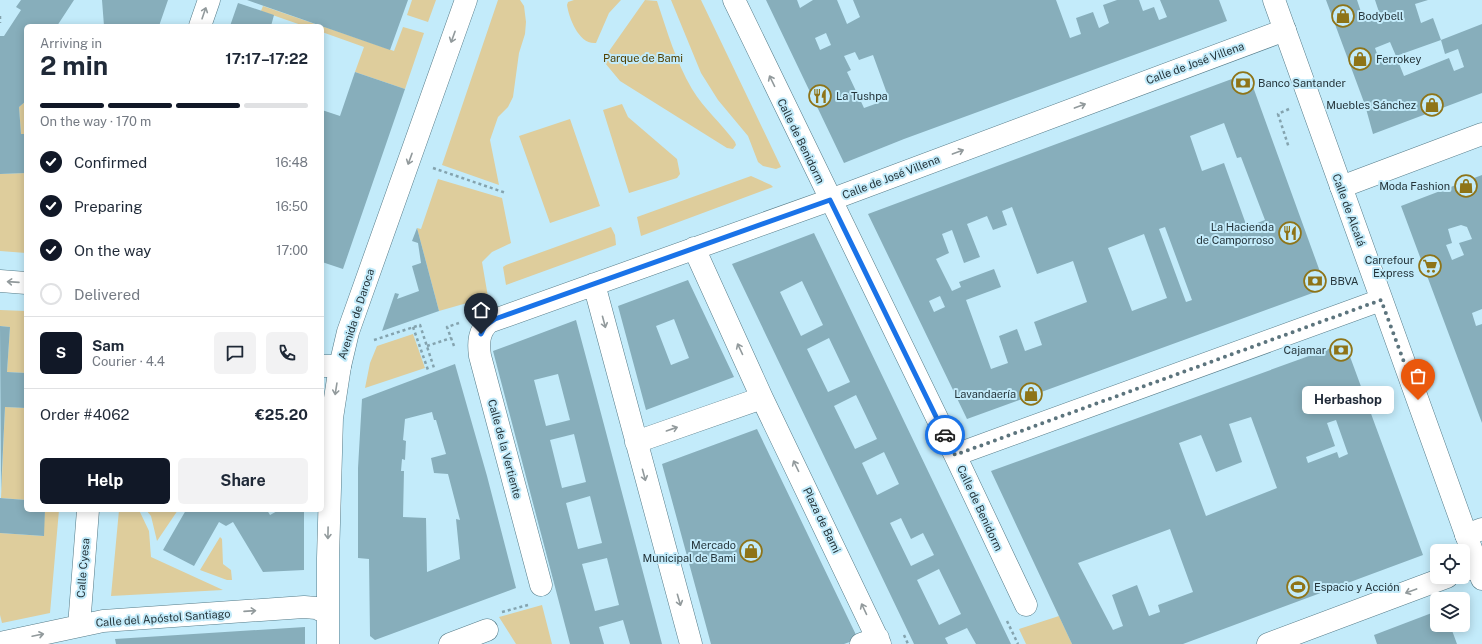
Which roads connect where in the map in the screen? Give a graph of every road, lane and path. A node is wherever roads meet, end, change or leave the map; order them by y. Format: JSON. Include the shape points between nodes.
{"nodes":[{"id":1,"x":209,"y":0,"type":"edge"},
{"id":2,"x":466,"y":0,"type":"edge"},
{"id":3,"x":734,"y":0,"type":"edge"},
{"id":4,"x":1274,"y":0,"type":"edge"},
{"id":5,"x":0,"y":16,"type":"edge"},
{"id":6,"x":0,"y":23,"type":"edge"},
{"id":7,"x":201,"y":24,"type":"edge"},
{"id":8,"x":1285,"y":30,"type":"junction"},
{"id":9,"x":1282,"y":127,"type":"dead end"},
{"id":10,"x":1482,"y":134,"type":"edge"},
{"id":11,"x":1289,"y":148,"type":"dead end"},
{"id":12,"x":433,"y":168,"type":"dead end"},
{"id":13,"x":1341,"y":187,"type":"junction"},
{"id":14,"x":506,"y":193,"type":"dead end"},
{"id":15,"x":830,"y":200,"type":"junction"},
{"id":16,"x":694,"y":248,"type":"junction"},
{"id":17,"x":0,"y":281,"type":"edge"},
{"id":18,"x":24,"y":283,"type":"edge"},
{"id":19,"x":594,"y":284,"type":"junction"},
{"id":20,"x":1381,"y":300,"type":"junction"},
{"id":21,"x":495,"y":319,"type":"joint"},
{"id":22,"x":413,"y":327,"type":"junction"},
{"id":23,"x":451,"y":338,"type":"dead end"},
{"id":24,"x":374,"y":340,"type":"dead end"},
{"id":25,"x":427,"y":346,"type":"junction"},
{"id":26,"x":331,"y":366,"type":"edge"},
{"id":27,"x":434,"y":368,"type":"dead end"},
{"id":28,"x":428,"y":370,"type":"dead end"},
{"id":29,"x":762,"y":398,"type":"junction"},
{"id":30,"x":636,"y":442,"type":"junction"},
{"id":31,"x":955,"y":455,"type":"junction"},
{"id":32,"x":88,"y":512,"type":"edge"},
{"id":33,"x":1474,"y":532,"type":"edge"},
{"id":34,"x":1474,"y":572,"type":"edge"},
{"id":35,"x":1430,"y":583,"type":"edge"},
{"id":36,"x":537,"y":594,"type":"joint"},
{"id":37,"x":1026,"y":605,"type":"dead end"},
{"id":38,"x":500,"y":612,"type":"dead end"},
{"id":39,"x":327,"y":613,"type":"junction"},
{"id":40,"x":79,"y":626,"type":"junction"},
{"id":41,"x":487,"y":630,"type":"dead end"},
{"id":42,"x":873,"y":642,"type":"edge"},
{"id":43,"x":0,"y":643,"type":"edge"},
{"id":44,"x":328,"y":644,"type":"edge"},
{"id":45,"x":450,"y":644,"type":"edge"},
{"id":46,"x":691,"y":644,"type":"edge"},
{"id":47,"x":1268,"y":644,"type":"edge"}],
"edges":[{"from":7,"to":1,"type":"street","one_way":true},
{"from":2,"to":26,"type":"street","name":"Avenida de Daroca","one_way":true,"via":[[348,332]]},
{"from":15,"to":3,"type":"street","name":"Calle de Benidorm","one_way":true},
{"from":4,"to":8,"type":"street","name":"Calle de Alcalá"},
{"from":5,"to":6,"type":"path"},
{"from":8,"to":13,"type":"street","name":"Calle de Alcalá"},
{"from":15,"to":8,"type":"street","name":"Calle de José Villena","one_way":true},
{"from":9,"to":11,"type":"path"},
{"from":10,"to":13,"type":"street"},
{"from":12,"to":14,"type":"path"},
{"from":13,"to":20,"type":"street","name":"Calle de Alcalá"},
{"from":15,"to":16,"type":"street","name":"Calle de José Villena"},
{"from":15,"to":31,"type":"street","name":"Calle de Benidorm"},
{"from":16,"to":19,"type":"street","name":"Calle de José Villena"},
{"from":29,"to":16,"type":"street","name":"Plaza de Bami","one_way":true},
{"from":18,"to":17,"type":"street","one_way":true},
{"from":19,"to":21,"type":"street","name":"Calle de José Villena"},
{"from":19,"to":30,"type":"street","one_way":true},
{"from":20,"to":31,"type":"street"},
{"from":20,"to":33,"type":"street","name":"Calle de Alcalá"},
{"from":21,"to":36,"type":"street","name":"Calle de la Vertiente","via":[[485,326],[478,340],[480,356]]},
{"from":22,"to":24,"type":"path"},
{"from":22,"to":25,"type":"path","via":[[420,325]]},
{"from":22,"to":28,"type":"path"},
{"from":23,"to":25,"type":"path"},
{"from":25,"to":27,"type":"path"},
{"from":26,"to":39,"type":"street","name":"Avenida de Daroca","one_way":true},
{"from":30,"to":29,"type":"street","one_way":true},
{"from":42,"to":29,"type":"street","name":"Plaza de Bami","one_way":true},
{"from":30,"to":46,"type":"street","one_way":true},
{"from":31,"to":37,"type":"street","name":"Calle de Benidorm"},
{"from":32,"to":40,"type":"street","name":"Calle Cyesa"},
{"from":33,"to":34,"type":"street","name":"Calle de Alcalá"},
{"from":35,"to":47,"type":"street","one_way":true},
{"from":36,"to":38,"type":"path"},
{"from":40,"to":39,"type":"street","name":"Calle del Apóstol Santiago","one_way":true,"via":[[103,621],[304,608],[316,608]]},
{"from":39,"to":44,"type":"street","name":"Avenida de Daroca"},
{"from":43,"to":40,"type":"street","name":"Calle del Apóstol Santiago","one_way":true},
{"from":41,"to":45,"type":"street"}]}
